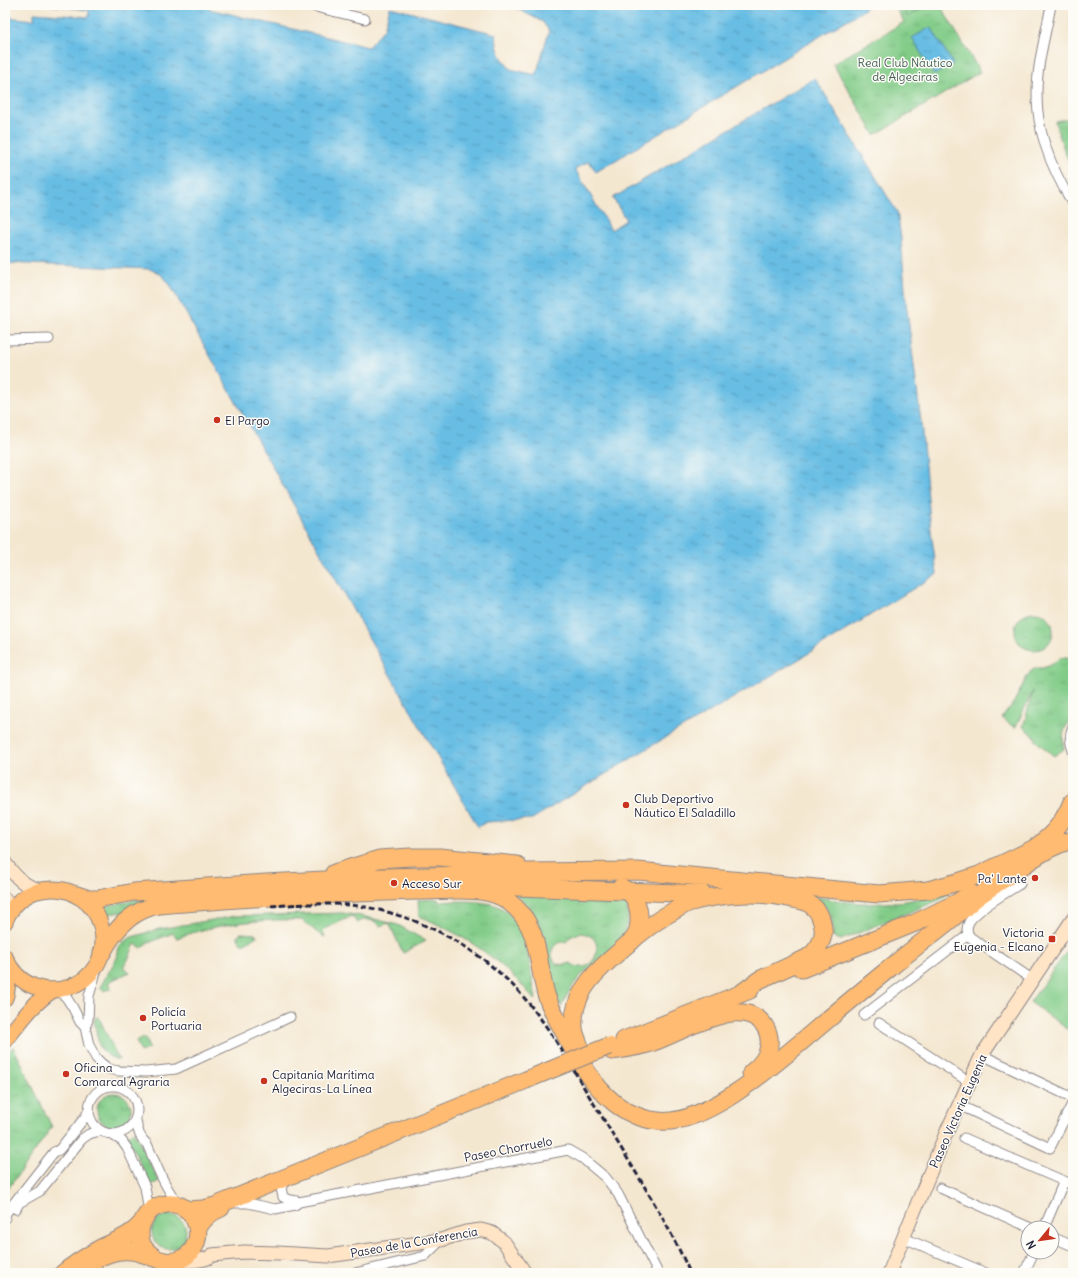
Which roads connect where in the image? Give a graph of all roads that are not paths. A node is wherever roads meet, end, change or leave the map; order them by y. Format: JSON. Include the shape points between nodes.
{"nodes":[{"id":1,"x":307,"y":5,"type":"edge"},
{"id":2,"x":1051,"y":5,"type":"edge"},
{"id":3,"x":365,"y":19,"type":"dead end"},
{"id":4,"x":1073,"y":204,"type":"edge"},
{"id":5,"x":49,"y":339,"type":"dead end"},
{"id":6,"x":5,"y":340,"type":"edge"},
{"id":7,"x":1073,"y":726,"type":"edge"},
{"id":8,"x":1073,"y":751,"type":"edge"},
{"id":9,"x":1073,"y":803,"type":"edge"},
{"id":10,"x":1073,"y":840,"type":"edge"},
{"id":11,"x":1035,"y":848,"type":"junction"},
{"id":12,"x":440,"y":857,"type":"junction"},
{"id":13,"x":5,"y":863,"type":"edge"},
{"id":14,"x":579,"y":871,"type":"junction"},
{"id":15,"x":512,"y":874,"type":"junction"},
{"id":16,"x":415,"y":876,"type":"junction"},
{"id":17,"x":313,"y":880,"type":"junction"},
{"id":18,"x":1020,"y":884,"type":"dead end"},
{"id":19,"x":42,"y":890,"type":"junction"},
{"id":20,"x":485,"y":891,"type":"junction"},
{"id":21,"x":628,"y":891,"type":"junction"},
{"id":22,"x":77,"y":895,"type":"junction"},
{"id":23,"x":736,"y":895,"type":"junction"},
{"id":24,"x":976,"y":898,"type":"junction"},
{"id":25,"x":5,"y":899,"type":"edge"},
{"id":26,"x":1073,"y":919,"type":"edge"},
{"id":27,"x":6,"y":920,"type":"edge"},
{"id":28,"x":968,"y":935,"type":"junction"},
{"id":29,"x":628,"y":944,"type":"junction"},
{"id":30,"x":100,"y":957,"type":"junction"},
{"id":31,"x":6,"y":960,"type":"edge"},
{"id":32,"x":1032,"y":980,"type":"junction"},
{"id":33,"x":54,"y":990,"type":"junction"},
{"id":34,"x":740,"y":994,"type":"junction"},
{"id":35,"x":5,"y":998,"type":"edge"},
{"id":36,"x":864,"y":1015,"type":"dead end"},
{"id":37,"x":290,"y":1017,"type":"dead end"},
{"id":38,"x":879,"y":1023,"type":"dead end"},
{"id":39,"x":85,"y":1027,"type":"junction"},
{"id":40,"x":5,"y":1041,"type":"edge"},
{"id":41,"x":611,"y":1049,"type":"junction"},
{"id":42,"x":982,"y":1055,"type":"junction"},
{"id":43,"x":527,"y":1082,"type":"junction"},
{"id":44,"x":969,"y":1082,"type":"junction"},
{"id":45,"x":1073,"y":1098,"type":"edge"},
{"id":46,"x":1073,"y":1102,"type":"edge"},
{"id":47,"x":959,"y":1105,"type":"junction"},
{"id":48,"x":89,"y":1109,"type":"junction"},
{"id":49,"x":136,"y":1120,"type":"junction"},
{"id":50,"x":100,"y":1131,"type":"junction"},
{"id":51,"x":112,"y":1135,"type":"junction"},
{"id":52,"x":964,"y":1138,"type":"dead end"},
{"id":53,"x":1064,"y":1181,"type":"junction"},
{"id":54,"x":283,"y":1184,"type":"junction"},
{"id":55,"x":1073,"y":1185,"type":"edge"},
{"id":56,"x":940,"y":1188,"type":"dead end"},
{"id":57,"x":299,"y":1202,"type":"junction"},
{"id":58,"x":236,"y":1203,"type":"junction"},
{"id":59,"x":184,"y":1208,"type":"junction"},
{"id":60,"x":145,"y":1218,"type":"junction"},
{"id":61,"x":5,"y":1219,"type":"edge"},
{"id":62,"x":1047,"y":1220,"type":"edge"},
{"id":63,"x":1020,"y":1223,"type":"edge"},
{"id":64,"x":198,"y":1234,"type":"junction"},
{"id":65,"x":904,"y":1238,"type":"junction"},
{"id":66,"x":441,"y":1240,"type":"junction"},
{"id":67,"x":1060,"y":1240,"type":"edge"},
{"id":68,"x":1073,"y":1246,"type":"edge"},
{"id":69,"x":212,"y":1255,"type":"junction"},
{"id":70,"x":156,"y":1259,"type":"junction"},
{"id":71,"x":1030,"y":1260,"type":"edge"},
{"id":72,"x":177,"y":1261,"type":"junction"},
{"id":73,"x":63,"y":1273,"type":"edge"},
{"id":74,"x":76,"y":1273,"type":"edge"},
{"id":75,"x":355,"y":1273,"type":"edge"},
{"id":76,"x":525,"y":1273,"type":"edge"},
{"id":77,"x":658,"y":1273,"type":"edge"},
{"id":78,"x":889,"y":1273,"type":"edge"},
{"id":79,"x":986,"y":1273,"type":"edge"},
{"id":80,"x":1024,"y":1273,"type":"edge"}],
"edges":[{"from":1,"to":3,"type":"street"},
{"from":2,"to":4,"type":"street","via":[[1039,66],[1038,118],[1054,170]]},
{"from":5,"to":6,"type":"street"},
{"from":7,"to":8,"type":"street","via":[[1070,736]]},
{"from":9,"to":11,"type":"highway","via":[[1060,825]]},
{"from":10,"to":24,"type":"highway","via":[[1053,846]]},
{"from":11,"to":14,"type":"highway","via":[[979,875],[958,882],[928,890],[886,894],[638,871]]},
{"from":11,"to":34,"type":"highway","via":[[958,902],[915,923]]},
{"from":12,"to":14,"type":"highway"},
{"from":12,"to":16,"type":"highway"},
{"from":12,"to":17,"type":"highway","via":[[379,859]]},
{"from":13,"to":19,"type":"street","via":[[28,886]]},
{"from":14,"to":15,"type":"highway"},
{"from":15,"to":16,"type":"highway"},
{"from":15,"to":21,"type":"highway","via":[[596,876]]},
{"from":16,"to":17,"type":"highway"},
{"from":17,"to":22,"type":"highway","via":[[148,891],[97,899]]},
{"from":18,"to":28,"type":"street","via":[[972,918],[968,926]]},
{"from":19,"to":22,"type":"main road","via":[[60,890]]},
{"from":19,"to":27,"type":"main road","via":[[24,897]]},
{"from":20,"to":21,"type":"highway","via":[[495,886]]},
{"from":20,"to":24,"type":"highway","via":[[508,900],[527,920],[535,939],[545,992],[552,1010],[593,1081],[615,1104],[643,1118],[659,1122],[675,1121],[705,1111],[750,1084]]},
{"from":20,"to":30,"type":"highway","via":[[329,894],[185,902],[157,906],[139,912],[118,928]]},
{"from":21,"to":23,"type":"highway"},
{"from":21,"to":29,"type":"highway","via":[[635,899],[639,920],[636,934]]},
{"from":22,"to":30,"type":"main road","via":[[91,907],[100,923],[103,940]]},
{"from":23,"to":29,"type":"highway","via":[[686,904],[657,920]]},
{"from":23,"to":34,"type":"highway","via":[[777,895],[810,904],[818,912],[824,932],[813,954],[759,980]]},
{"from":24,"to":41,"type":"highway","via":[[912,929]]},
{"from":25,"to":27,"type":"street"},
{"from":26,"to":32,"type":"street","name":"Paseo Victoria Eugenia"},
{"from":28,"to":32,"type":"street"},
{"from":28,"to":36,"type":"street"},
{"from":29,"to":41,"type":"highway","via":[[585,986],[575,1008],[574,1028],[579,1046],[589,1064],[614,1093],[648,1111],[667,1114],[684,1111],[724,1092],[758,1068],[769,1045],[766,1028],[760,1021],[753,1015],[740,1012],[715,1016],[649,1043]]},
{"from":30,"to":33,"type":"main road","via":[[94,969],[81,982]]},
{"from":30,"to":39,"type":"street","via":[[89,996],[88,1020]]},
{"from":31,"to":33,"type":"main road","via":[[18,977],[26,983]]},
{"from":31,"to":35,"type":"main road","via":[[8,985]]},
{"from":32,"to":42,"type":"street","name":"Paseo Victoria Eugenia"},
{"from":33,"to":39,"type":"street","via":[[66,997]]},
{"from":33,"to":40,"type":"main road","via":[[32,1007]]},
{"from":34,"to":41,"type":"highway"},
{"from":37,"to":39,"type":"street","via":[[176,1070],[167,1071],[131,1072],[109,1069],[92,1051]]},
{"from":38,"to":44,"type":"street"},
{"from":41,"to":43,"type":"highway","bridge":true},
{"from":42,"to":44,"type":"street","name":"Paseo Victoria Eugenia"},
{"from":42,"to":45,"type":"street"},
{"from":43,"to":54,"type":"highway"},
{"from":43,"to":59,"type":"highway","via":[[219,1204],[203,1209]]},
{"from":44,"to":47,"type":"street","name":"Paseo Victoria Eugenia"},
{"from":46,"to":47,"type":"street","via":[[1050,1148]]},
{"from":47,"to":65,"type":"street","name":"Paseo Victoria Eugenia"},
{"from":48,"to":49,"type":"street","via":[[93,1097],[102,1088],[121,1087],[135,1099],[138,1111]]},
{"from":48,"to":50,"type":"street","via":[[92,1122]]},
{"from":48,"to":61,"type":"street","via":[[63,1145],[54,1152],[6,1213]]},
{"from":49,"to":51,"type":"street","via":[[125,1132]]},
{"from":49,"to":59,"type":"street","via":[[142,1140],[147,1144],[173,1197]]},
{"from":50,"to":51,"type":"street"},
{"from":50,"to":61,"type":"street","via":[[82,1139],[40,1191],[20,1204]]},
{"from":51,"to":60,"type":"street","via":[[122,1141],[127,1148],[146,1187]]},
{"from":52,"to":53,"type":"street"},
{"from":53,"to":55,"type":"street"},
{"from":53,"to":62,"type":"street"},
{"from":54,"to":57,"type":"street","via":[[283,1197]]},
{"from":54,"to":58,"type":"highway"},
{"from":56,"to":63,"type":"street"},
{"from":57,"to":58,"type":"street","name":"Paseo Chorruelo","via":[[275,1209]]},
{"from":57,"to":77,"type":"street","name":"Paseo Chorruelo","via":[[568,1150],[606,1178],[618,1194]]},
{"from":58,"to":64,"type":"highway","via":[[204,1219]]},
{"from":59,"to":60,"type":"highway","via":[[161,1205],[154,1208]]},
{"from":59,"to":64,"type":"highway","via":[[192,1215]]},
{"from":60,"to":70,"type":"highway","via":[[140,1230],[142,1244]]},
{"from":60,"to":73,"type":"highway","via":[[131,1234],[99,1249]]},
{"from":64,"to":69,"type":"street","via":[[202,1247]]},
{"from":64,"to":72,"type":"highway","via":[[192,1251]]},
{"from":65,"to":78,"type":"street","name":"Paseo Victoria Eugenia"},
{"from":65,"to":79,"type":"street"},
{"from":66,"to":69,"type":"street","name":"Paseo de la Conferencia","via":[[328,1256],[278,1252]]},
{"from":66,"to":75,"type":"street","via":[[425,1256]]},
{"from":66,"to":76,"type":"street","name":"Paseo de la Conferencia","via":[[474,1230],[492,1233],[504,1242]]},
{"from":67,"to":68,"type":"street"},
{"from":69,"to":72,"type":"street","name":"Paseo de la Conferencia","via":[[202,1260]]},
{"from":70,"to":72,"type":"highway","via":[[163,1262]]},
{"from":70,"to":74,"type":"highway","via":[[136,1252],[109,1253]]},
{"from":71,"to":80,"type":"street"}]}
